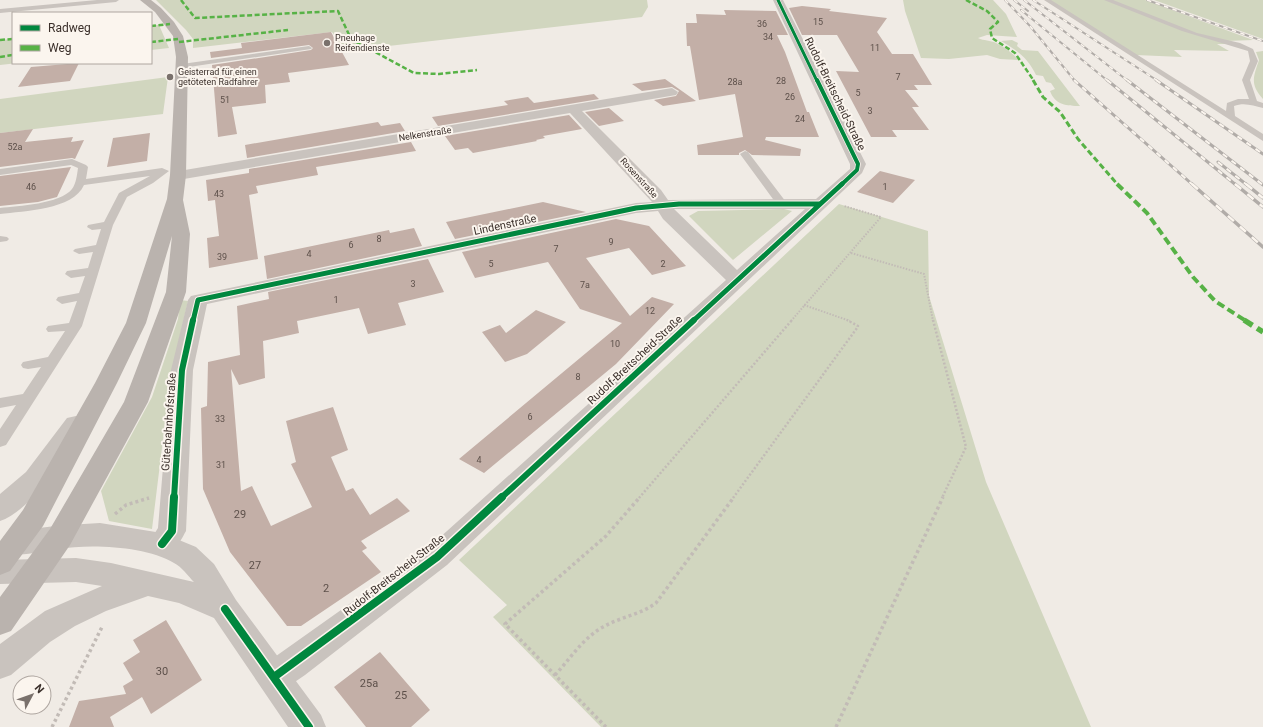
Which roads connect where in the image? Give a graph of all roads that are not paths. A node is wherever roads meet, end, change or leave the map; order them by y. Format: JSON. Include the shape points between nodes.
{"nodes":[{"id":1,"x":116,"y":0,"type":"edge"},
{"id":2,"x":145,"y":0,"type":"edge"},
{"id":3,"x":778,"y":0,"type":"edge"},
{"id":4,"x":1047,"y":0,"type":"edge"},
{"id":5,"x":1106,"y":0,"type":"edge"},
{"id":6,"x":0,"y":11,"type":"edge"},
{"id":7,"x":309,"y":48,"type":"dead end"},
{"id":8,"x":182,"y":66,"type":"junction"},
{"id":9,"x":672,"y":92,"type":"dead end"},
{"id":10,"x":1254,"y":103,"type":"junction"},
{"id":11,"x":1263,"y":106,"type":"edge"},
{"id":12,"x":574,"y":110,"type":"junction"},
{"id":13,"x":1231,"y":116,"type":"junction"},
{"id":14,"x":1263,"y":125,"type":"edge"},
{"id":15,"x":1252,"y":130,"type":"junction"},
{"id":16,"x":1263,"y":138,"type":"edge"},
{"id":17,"x":745,"y":154,"type":"dead end"},
{"id":18,"x":173,"y":171,"type":"junction"},
{"id":19,"x":0,"y":172,"type":"edge"},
{"id":20,"x":80,"y":183,"type":"junction"},
{"id":21,"x":175,"y":199,"type":"junction"},
{"id":22,"x":822,"y":202,"type":"junction"},
{"id":23,"x":782,"y":204,"type":"junction"},
{"id":24,"x":662,"y":205,"type":"junction"},
{"id":25,"x":0,"y":211,"type":"edge"},
{"id":26,"x":108,"y":225,"type":"junction"},
{"id":27,"x":92,"y":227,"type":"dead end"},
{"id":28,"x":100,"y":248,"type":"junction"},
{"id":29,"x":79,"y":251,"type":"dead end"},
{"id":30,"x":92,"y":271,"type":"junction"},
{"id":31,"x":71,"y":274,"type":"dead end"},
{"id":32,"x":736,"y":279,"type":"junction"},
{"id":33,"x":86,"y":296,"type":"junction"},
{"id":34,"x":62,"y":300,"type":"dead end"},
{"id":35,"x":198,"y":300,"type":"joint"},
{"id":36,"x":76,"y":326,"type":"junction"},
{"id":37,"x":53,"y":329,"type":"dead end"},
{"id":38,"x":52,"y":361,"type":"junction"},
{"id":39,"x":28,"y":365,"type":"dead end"},
{"id":40,"x":106,"y":383,"type":"junction"},
{"id":41,"x":28,"y":398,"type":"junction"},
{"id":42,"x":1,"y":404,"type":"edge"},
{"id":43,"x":0,"y":442,"type":"edge"},
{"id":44,"x":0,"y":510,"type":"edge"},
{"id":45,"x":60,"y":536,"type":"junction"},
{"id":46,"x":162,"y":544,"type":"junction"},
{"id":47,"x":5,"y":551,"type":"edge"},
{"id":48,"x":36,"y":570,"type":"junction"},
{"id":49,"x":0,"y":572,"type":"edge"},
{"id":50,"x":149,"y":582,"type":"junction"},
{"id":51,"x":225,"y":609,"type":"junction"},
{"id":52,"x":0,"y":621,"type":"edge"},
{"id":53,"x":0,"y":664,"type":"edge"},
{"id":54,"x":274,"y":677,"type":"junction"},
{"id":55,"x":309,"y":727,"type":"edge"}],
"edges":[{"from":1,"to":6,"type":"lane"},
{"from":2,"to":8,"type":"main road","via":[[158,10],[178,36]]},
{"from":3,"to":22,"type":"street","name":"Rudolf-Breitscheid-Straße","via":[[858,164],[857,170]]},
{"from":4,"to":13,"type":"lane"},
{"from":5,"to":10,"type":"lane","via":[[1136,9],[1201,36],[1239,44],[1251,50],[1254,61],[1246,80]]},
{"from":7,"to":8,"type":"lane"},
{"from":8,"to":18,"type":"main road"},
{"from":9,"to":12,"type":"street","name":"Nelkenstraße"},
{"from":10,"to":11,"type":"lane"},
{"from":10,"to":13,"type":"lane","via":[[1246,101],[1230,105]]},
{"from":12,"to":18,"type":"street","name":"Nelkenstraße"},
{"from":12,"to":24,"type":"street","name":"Rosenstraße","via":[[656,193]]},
{"from":13,"to":15,"type":"lane"},
{"from":14,"to":15,"type":"lane"},
{"from":15,"to":16,"type":"lane"},
{"from":17,"to":23,"type":"lane"},
{"from":18,"to":20,"type":"lane"},
{"from":18,"to":21,"type":"main road"},
{"from":18,"to":26,"type":"lane","via":[[123,194]]},
{"from":19,"to":20,"type":"lane","via":[[72,162],[83,167]]},
{"from":20,"to":25,"type":"lane","via":[[76,192],[51,204]]},
{"from":21,"to":40,"type":"main road","via":[[136,323]]},
{"from":21,"to":45,"type":"main road","via":[[182,234],[176,292],[166,322],[136,402]]},
{"from":22,"to":23,"type":"street","name":"Lindenstraße"},
{"from":22,"to":32,"type":"street","name":"Rudolf-Breitscheid-Straße"},
{"from":23,"to":24,"type":"street","name":"Lindenstraße"},
{"from":24,"to":32,"type":"street","name":"Rosenstraße","via":[[669,215]]},
{"from":24,"to":35,"type":"street","name":"Lindenstraße","via":[[636,208]]},
{"from":26,"to":27,"type":"lane"},
{"from":26,"to":28,"type":"lane"},
{"from":28,"to":29,"type":"lane"},
{"from":28,"to":30,"type":"lane"},
{"from":30,"to":31,"type":"lane"},
{"from":30,"to":33,"type":"lane"},
{"from":32,"to":54,"type":"street","name":"Rudolf-Breitscheid-Straße","via":[[437,557]]},
{"from":33,"to":34,"type":"lane"},
{"from":33,"to":36,"type":"lane"},
{"from":35,"to":46,"type":"street","name":"Güterbahnhofstraße","via":[[182,370],[172,531]]},
{"from":36,"to":37,"type":"lane"},
{"from":36,"to":38,"type":"lane"},
{"from":38,"to":39,"type":"lane"},
{"from":38,"to":41,"type":"lane"},
{"from":40,"to":44,"type":"street","via":[[35,479]]},
{"from":40,"to":47,"type":"main road","via":[[33,518]]},
{"from":41,"to":42,"type":"lane"},
{"from":41,"to":43,"type":"lane"},
{"from":45,"to":46,"type":"street","via":[[100,534]]},
{"from":45,"to":47,"type":"street"},
{"from":45,"to":48,"type":"main road"},
{"from":46,"to":51,"type":"street","via":[[186,555],[204,573]]},
{"from":48,"to":49,"type":"street"},
{"from":48,"to":50,"type":"street","via":[[76,570]]},
{"from":48,"to":52,"type":"main road"},
{"from":50,"to":51,"type":"street","via":[[183,591]]},
{"from":50,"to":53,"type":"street","via":[[63,616]]},
{"from":51,"to":54,"type":"street"},
{"from":54,"to":55,"type":"street"}]}
